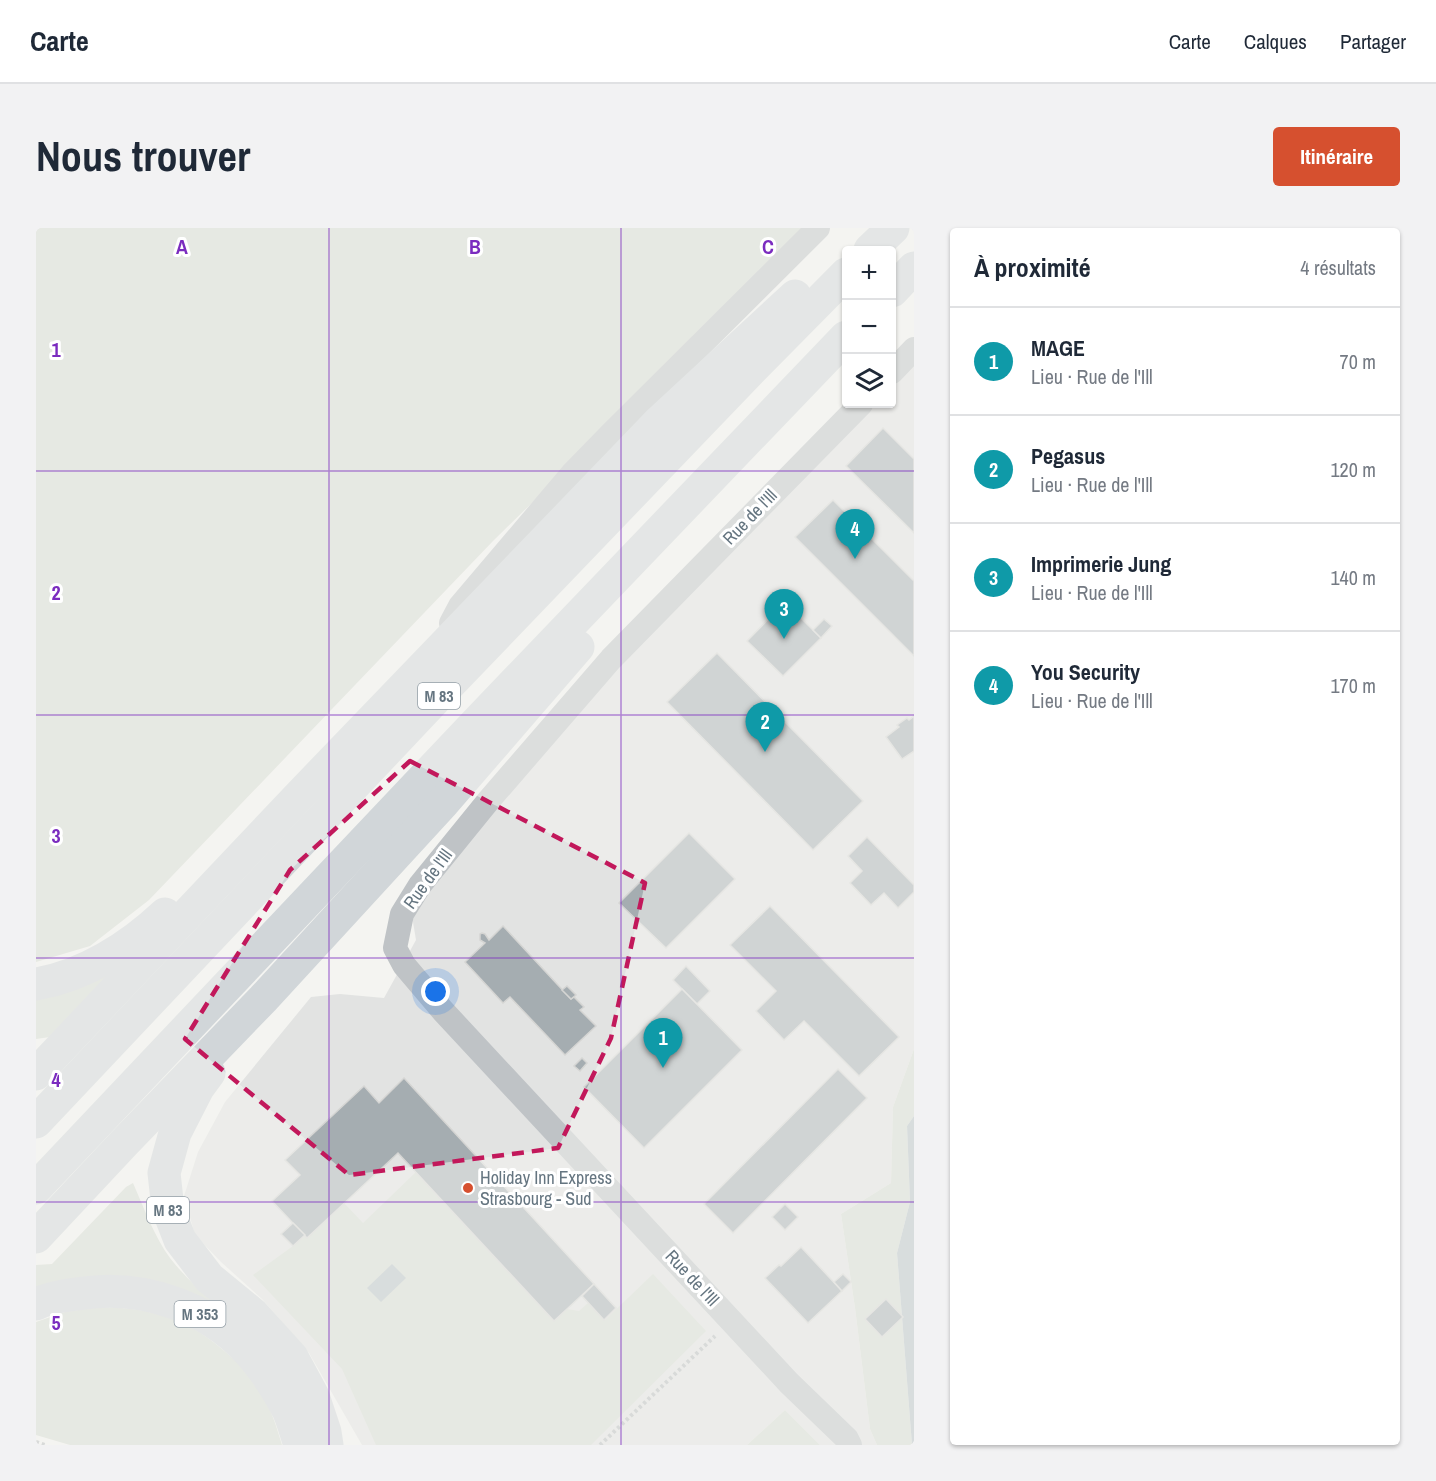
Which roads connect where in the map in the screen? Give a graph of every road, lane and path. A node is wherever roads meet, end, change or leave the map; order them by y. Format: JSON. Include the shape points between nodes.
{"nodes":[{"id":1,"x":818,"y":228,"type":"edge"},
{"id":2,"x":893,"y":228,"type":"edge"},
{"id":3,"x":874,"y":246,"type":"edge"},
{"id":4,"x":842,"y":264,"type":"edge"},
{"id":5,"x":914,"y":268,"type":"edge"},
{"id":6,"x":842,"y":278,"type":"edge"},
{"id":7,"x":896,"y":286,"type":"edge"},
{"id":8,"x":842,"y":341,"type":"edge"},
{"id":9,"x":914,"y":350,"type":"edge"},
{"id":10,"x":896,"y":367,"type":"edge"},
{"id":11,"x":857,"y":408,"type":"edge"},
{"id":12,"x":720,"y":469,"type":"junction"},
{"id":13,"x":434,"y":655,"type":"junction"},
{"id":14,"x":299,"y":796,"type":"junction"},
{"id":15,"x":36,"y":984,"type":"edge"},
{"id":16,"x":263,"y":999,"type":"junction"},
{"id":17,"x":36,"y":1074,"type":"edge"},
{"id":18,"x":36,"y":1122,"type":"edge"},
{"id":19,"x":36,"y":1188,"type":"edge"},
{"id":20,"x":36,"y":1237,"type":"edge"},
{"id":21,"x":36,"y":1304,"type":"edge"},
{"id":22,"x":731,"y":1320,"type":"junction"},
{"id":23,"x":36,"y":1442,"type":"edge"},
{"id":24,"x":45,"y":1445,"type":"edge"},
{"id":25,"x":300,"y":1445,"type":"edge"},
{"id":26,"x":327,"y":1445,"type":"edge"},
{"id":27,"x":600,"y":1445,"type":"edge"},
{"id":28,"x":850,"y":1445,"type":"edge"}],
"edges":[{"from":1,"to":13,"type":"street","via":[[572,474],[460,606]]},
{"from":2,"to":3,"type":"highway"},
{"from":4,"to":13,"type":"highway","via":[[826,268],[660,421]]},
{"from":5,"to":7,"type":"highway"},
{"from":6,"to":18,"type":"highway","number":"M 83","via":[[441,693]]},
{"from":8,"to":12,"type":"highway","number":"M 83"},
{"from":9,"to":10,"type":"street"},
{"from":11,"to":22,"type":"street","name":"Rue de l'Ill","via":[[611,659],[489,800],[420,885],[402,914],[395,948],[404,965],[443,1011]]},
{"from":12,"to":16,"type":"highway","via":[[699,519],[582,642],[444,802]]},
{"from":12,"to":19,"type":"highway","number":"M 83"},
{"from":13,"to":14,"type":"highway"},
{"from":14,"to":15,"type":"highway","via":[[234,845],[159,919],[132,940],[82,970]]},
{"from":14,"to":17,"type":"highway"},
{"from":16,"to":20,"type":"highway"},
{"from":16,"to":26,"type":"highway","number":"M 83","via":[[198,1088],[175,1133],[164,1173],[168,1209],[180,1240],[208,1278],[253,1314],[292,1357],[313,1396]]},
{"from":21,"to":25,"type":"highway","number":"M 353","via":[[61,1296],[117,1290],[152,1295],[186,1307],[214,1322],[247,1349],[271,1380]]},
{"from":22,"to":27,"type":"path"},
{"from":22,"to":28,"type":"street","name":"Rue de l'Ill"},
{"from":23,"to":24,"type":"path"}]}
